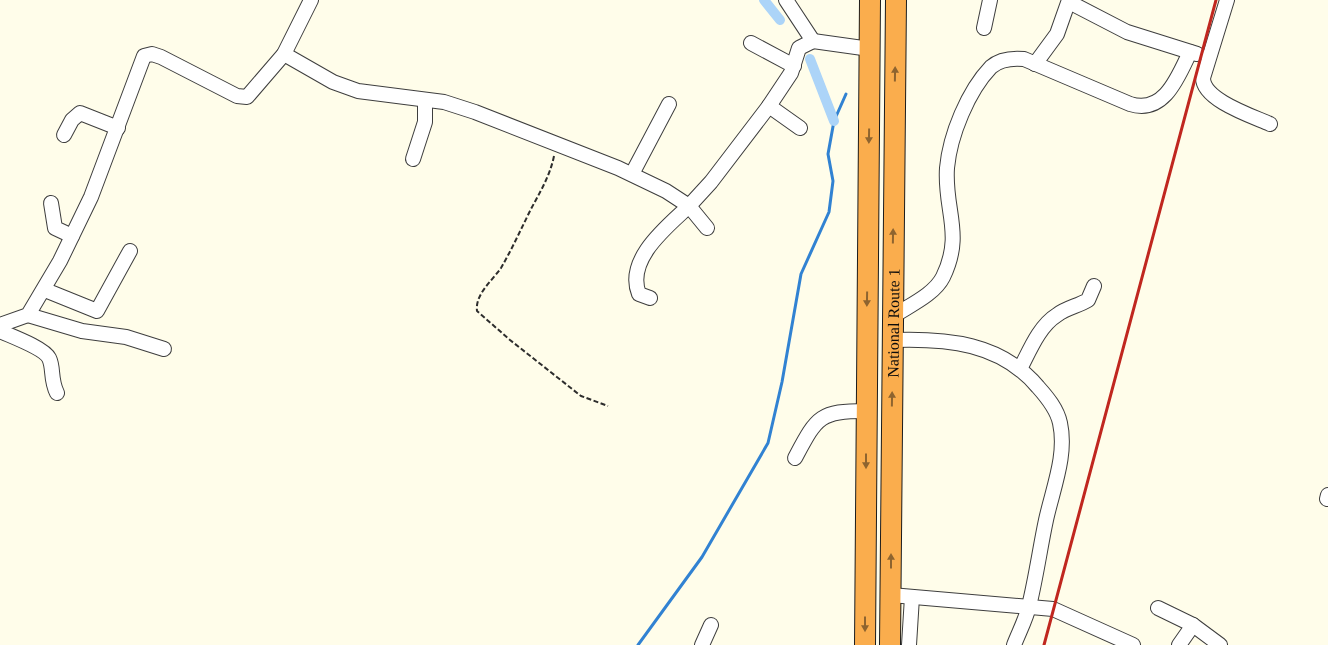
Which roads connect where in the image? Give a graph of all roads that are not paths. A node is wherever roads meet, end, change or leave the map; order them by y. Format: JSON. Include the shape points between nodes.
{"nodes":[{"id":1,"x":311,"y":0,"type":"edge"},
{"id":2,"x":786,"y":0,"type":"edge"},
{"id":3,"x":870,"y":0,"type":"edge"},
{"id":4,"x":896,"y":0,"type":"edge"},
{"id":5,"x":990,"y":0,"type":"edge"},
{"id":6,"x":1227,"y":0,"type":"edge"},
{"id":7,"x":1069,"y":1,"type":"edge"},
{"id":8,"x":984,"y":28,"type":"dead end"},
{"id":9,"x":813,"y":41,"type":"junction"},
{"id":10,"x":751,"y":43,"type":"dead end"},
{"id":11,"x":870,"y":49,"type":"junction"},
{"id":12,"x":284,"y":54,"type":"junction"},
{"id":13,"x":1035,"y":64,"type":"junction"},
{"id":14,"x":794,"y":66,"type":"junction"},
{"id":15,"x":425,"y":100,"type":"junction"},
{"id":16,"x":670,"y":104,"type":"dead end"},
{"id":17,"x":769,"y":106,"type":"junction"},
{"id":18,"x":1270,"y":124,"type":"dead end"},
{"id":19,"x":118,"y":128,"type":"junction"},
{"id":20,"x":800,"y":128,"type":"dead end"},
{"id":21,"x":64,"y":135,"type":"dead end"},
{"id":22,"x":413,"y":159,"type":"dead end"},
{"id":23,"x":632,"y":174,"type":"junction"},
{"id":24,"x":51,"y":203,"type":"dead end"},
{"id":25,"x":689,"y":206,"type":"junction"},
{"id":26,"x":707,"y":228,"type":"dead end"},
{"id":27,"x":72,"y":236,"type":"junction"},
{"id":28,"x":130,"y":250,"type":"dead end"},
{"id":29,"x":1094,"y":286,"type":"dead end"},
{"id":30,"x":45,"y":290,"type":"junction"},
{"id":31,"x":650,"y":298,"type":"dead end"},
{"id":32,"x":28,"y":314,"type":"junction"},
{"id":33,"x":892,"y":317,"type":"junction"},
{"id":34,"x":0,"y":325,"type":"edge"},
{"id":35,"x":0,"y":331,"type":"edge"},
{"id":36,"x":892,"y":340,"type":"junction"},
{"id":37,"x":164,"y":349,"type":"dead end"},
{"id":38,"x":1020,"y":369,"type":"junction"},
{"id":39,"x":57,"y":393,"type":"dead end"},
{"id":40,"x":866,"y":411,"type":"junction"},
{"id":41,"x":795,"y":458,"type":"dead end"},
{"id":42,"x":865,"y":490,"type":"junction"},
{"id":43,"x":891,"y":490,"type":"junction"},
{"id":44,"x":891,"y":595,"type":"junction"},
{"id":45,"x":912,"y":597,"type":"junction"},
{"id":46,"x":1029,"y":607,"type":"junction"},
{"id":47,"x":1158,"y":608,"type":"dead end"},
{"id":48,"x":711,"y":625,"type":"dead end"},
{"id":49,"x":1193,"y":626,"type":"junction"},
{"id":50,"x":702,"y":645,"type":"edge"},
{"id":51,"x":865,"y":645,"type":"edge"},
{"id":52,"x":890,"y":645,"type":"edge"},
{"id":53,"x":909,"y":645,"type":"edge"},
{"id":54,"x":1014,"y":645,"type":"edge"},
{"id":55,"x":1133,"y":645,"type":"edge"},
{"id":56,"x":1179,"y":645,"type":"edge"},
{"id":57,"x":1220,"y":645,"type":"edge"}],
"edges":[{"from":1,"to":12,"type":"street"},
{"from":2,"to":9,"type":"street"},
{"from":3,"to":11,"type":"highway","name":"National Route 1"},
{"from":33,"to":4,"type":"highway","name":"National Route 1","one_way":true},
{"from":5,"to":8,"type":"street"},
{"from":6,"to":18,"type":"street","via":[[1203,85],[1231,108]]},
{"from":7,"to":13,"type":"street","via":[[1056,34]]},
{"from":7,"to":13,"type":"street","via":[[1127,32],[1195,54],[1169,90],[1147,107],[1130,104]]},
{"from":9,"to":11,"type":"street"},
{"from":9,"to":14,"type":"street","via":[[799,48]]},
{"from":10,"to":14,"type":"street"},
{"from":11,"to":40,"type":"highway","name":"National Route 1","one_way":true},
{"from":12,"to":15,"type":"street","via":[[350,89]]},
{"from":12,"to":19,"type":"street","via":[[243,98],[161,57],[148,54],[142,61]]},
{"from":13,"to":33,"type":"street","via":[[1013,58],[1001,61],[992,66],[974,91],[961,119],[947,167],[954,234],[946,267],[936,287]]},
{"from":14,"to":17,"type":"street"},
{"from":15,"to":22,"type":"street","via":[[425,122]]},
{"from":15,"to":23,"type":"street","via":[[475,112]]},
{"from":16,"to":23,"type":"street"},
{"from":17,"to":20,"type":"street"},
{"from":17,"to":25,"type":"street"},
{"from":19,"to":21,"type":"street","via":[[80,113]]},
{"from":19,"to":27,"type":"street"},
{"from":23,"to":25,"type":"street"},
{"from":24,"to":27,"type":"street","via":[[54,228]]},
{"from":25,"to":26,"type":"street"},
{"from":25,"to":31,"type":"street","via":[[653,240],[641,264],[637,274],[638,292]]},
{"from":27,"to":30,"type":"street"},
{"from":28,"to":30,"type":"street","via":[[97,310]]},
{"from":29,"to":38,"type":"street","via":[[1088,300],[1052,319]]},
{"from":30,"to":32,"type":"street"},
{"from":32,"to":34,"type":"street"},
{"from":32,"to":37,"type":"street"},
{"from":33,"to":36,"type":"highway","name":"National Route 1"},
{"from":35,"to":39,"type":"street","via":[[45,352],[51,363],[52,382]]},
{"from":36,"to":38,"type":"street","via":[[963,343],[985,349]]},
{"from":43,"to":36,"type":"highway","name":"National Route 1","one_way":true},
{"from":38,"to":46,"type":"street","via":[[1049,399],[1060,422],[1062,447]]},
{"from":40,"to":41,"type":"street","via":[[834,412],[826,416],[806,436]]},
{"from":40,"to":42,"type":"highway","name":"National Route 1","one_way":true},
{"from":42,"to":43,"type":"highway"},
{"from":42,"to":51,"type":"highway","name":"National Route 1","one_way":true},
{"from":44,"to":43,"type":"highway","name":"National Route 1","one_way":true},
{"from":44,"to":45,"type":"street"},
{"from":44,"to":52,"type":"highway","name":"National Route 1"},
{"from":45,"to":46,"type":"street"},
{"from":45,"to":53,"type":"street"},
{"from":46,"to":54,"type":"street"},
{"from":46,"to":55,"type":"street","via":[[1053,609]]},
{"from":47,"to":49,"type":"street"},
{"from":48,"to":50,"type":"street"},
{"from":49,"to":56,"type":"street"},
{"from":49,"to":57,"type":"street"}]}
